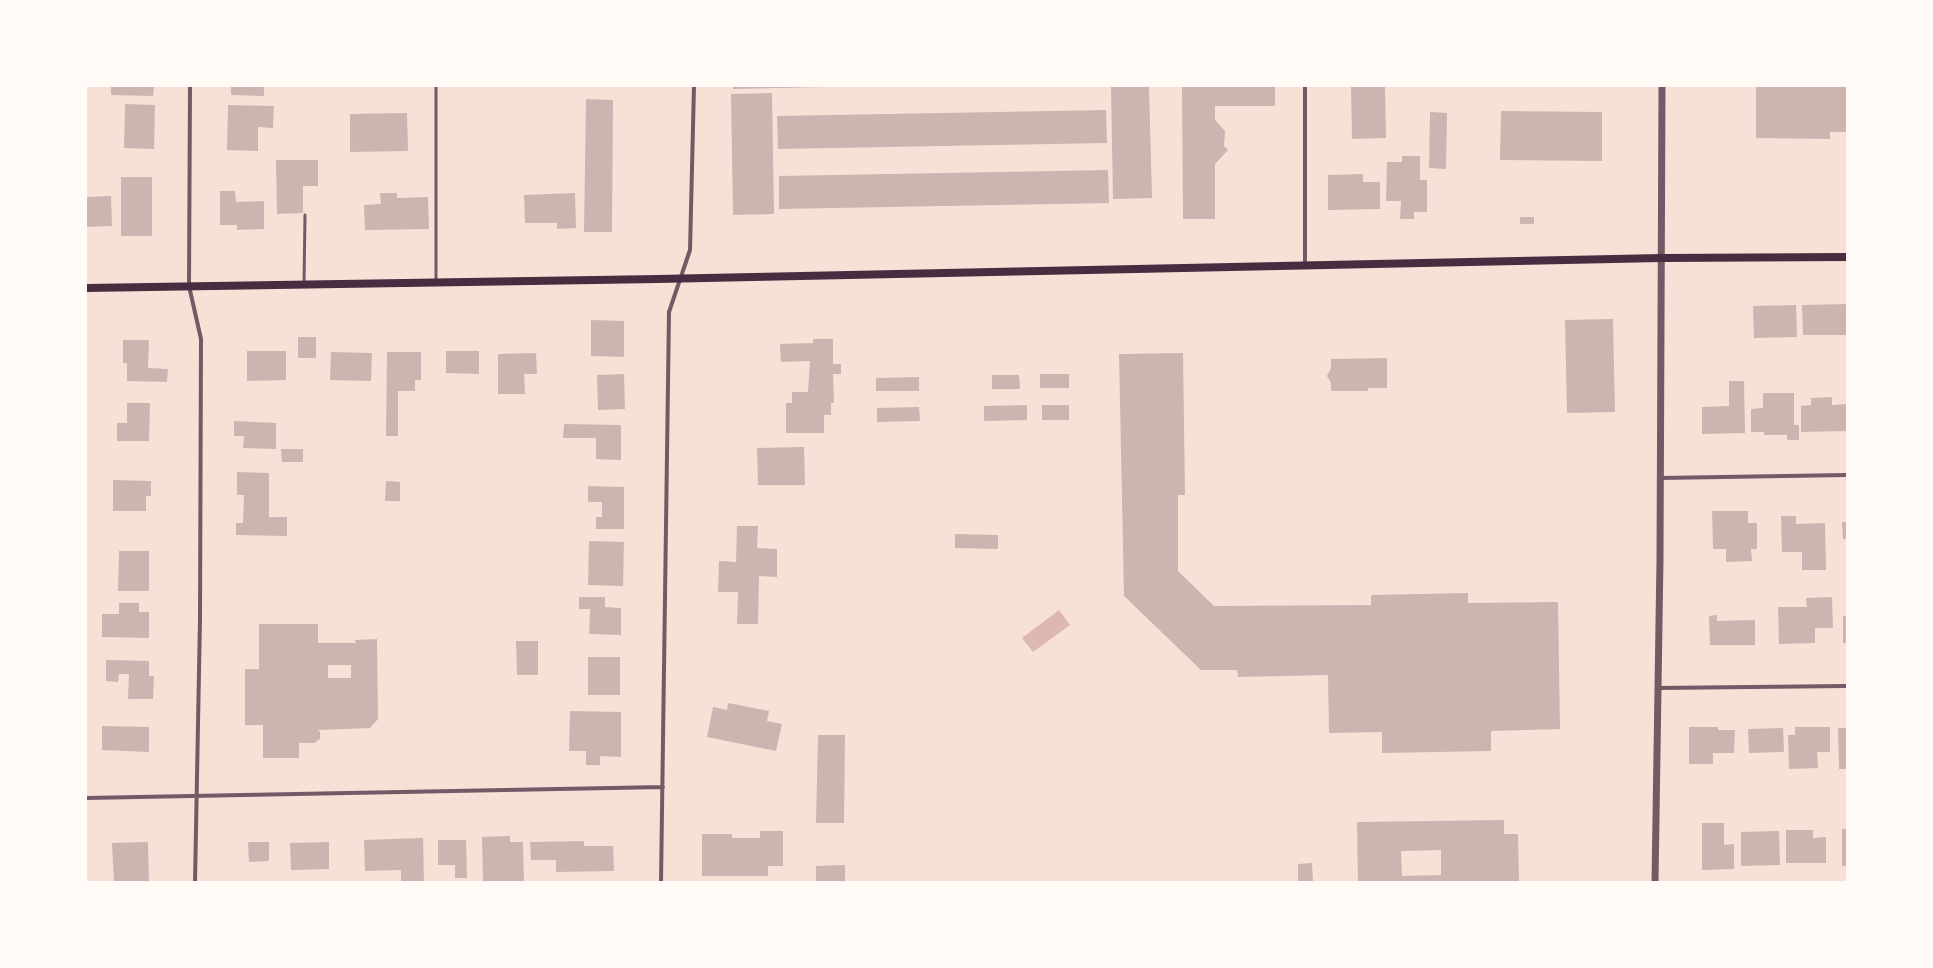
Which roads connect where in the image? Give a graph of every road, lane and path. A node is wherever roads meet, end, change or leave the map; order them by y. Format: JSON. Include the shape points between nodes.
{"nodes":[{"id":1,"x":190,"y":86,"type":"edge"},
{"id":2,"x":436,"y":86,"type":"edge"},
{"id":3,"x":694,"y":86,"type":"edge"},
{"id":4,"x":1305,"y":86,"type":"edge"},
{"id":5,"x":1662,"y":86,"type":"edge"},
{"id":6,"x":304,"y":215,"type":"dead end"},
{"id":7,"x":1847,"y":257,"type":"edge"},
{"id":8,"x":1661,"y":258,"type":"junction"},
{"id":9,"x":1305,"y":264,"type":"junction"},
{"id":10,"x":682,"y":278,"type":"junction"},
{"id":11,"x":436,"y":282,"type":"junction"},
{"id":12,"x":304,"y":284,"type":"junction"},
{"id":13,"x":189,"y":286,"type":"junction"},
{"id":14,"x":86,"y":288,"type":"edge"},
{"id":15,"x":1847,"y":475,"type":"edge"},
{"id":16,"x":1660,"y":478,"type":"junction"},
{"id":17,"x":1847,"y":686,"type":"edge"},
{"id":18,"x":1657,"y":688,"type":"junction"},
{"id":19,"x":663,"y":788,"type":"junction"},
{"id":20,"x":197,"y":795,"type":"junction"},
{"id":21,"x":86,"y":798,"type":"edge"},
{"id":22,"x":195,"y":882,"type":"edge"},
{"id":23,"x":661,"y":882,"type":"edge"},
{"id":24,"x":1655,"y":882,"type":"edge"}],
"edges":[{"from":1,"to":13,"type":"street"},
{"from":2,"to":11,"type":"lane"},
{"from":3,"to":10,"type":"street","via":[[690,244]]},
{"from":4,"to":9,"type":"street"},
{"from":5,"to":8,"type":"street"},
{"from":6,"to":12,"type":"lane"},
{"from":7,"to":8,"type":"main road"},
{"from":8,"to":9,"type":"main road"},
{"from":8,"to":16,"type":"street"},
{"from":9,"to":10,"type":"main road"},
{"from":10,"to":11,"type":"main road"},
{"from":10,"to":19,"type":"street","via":[[669,312]]},
{"from":11,"to":12,"type":"main road"},
{"from":12,"to":13,"type":"main road"},
{"from":13,"to":14,"type":"main road"},
{"from":13,"to":20,"type":"street","via":[[202,339]]},
{"from":15,"to":16,"type":"street"},
{"from":16,"to":18,"type":"street"},
{"from":17,"to":18,"type":"street"},
{"from":18,"to":24,"type":"street"},
{"from":19,"to":20,"type":"street"},
{"from":19,"to":23,"type":"street"},
{"from":20,"to":21,"type":"street"},
{"from":20,"to":22,"type":"street"}]}
